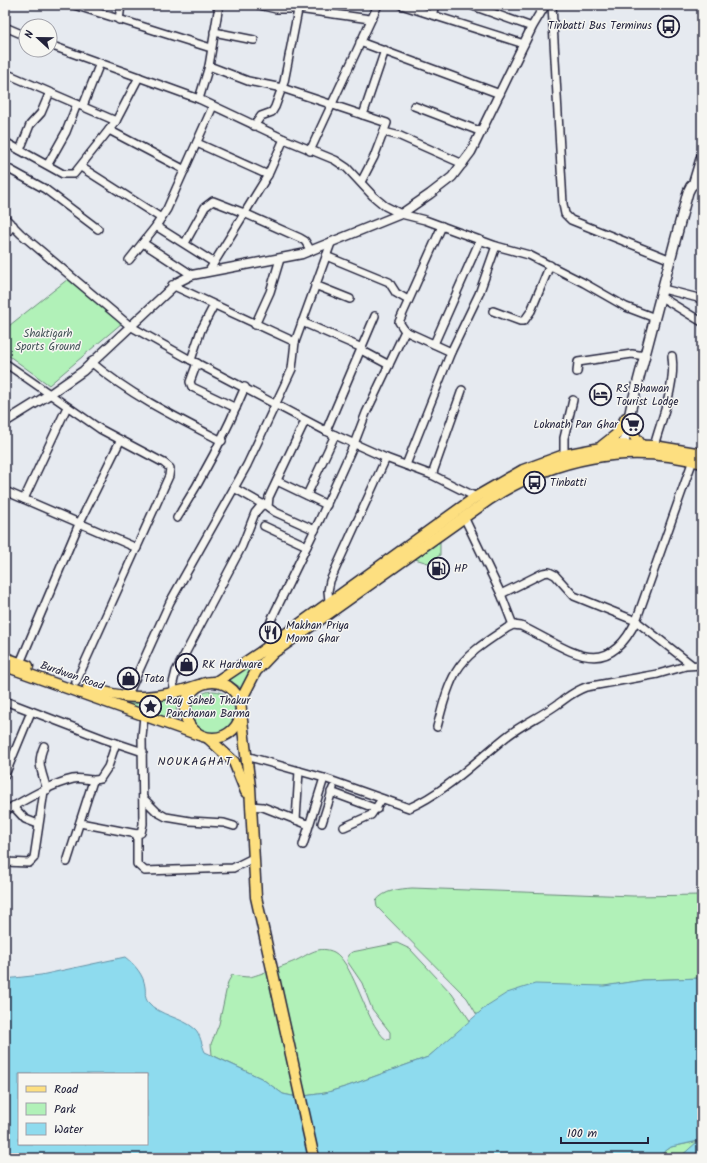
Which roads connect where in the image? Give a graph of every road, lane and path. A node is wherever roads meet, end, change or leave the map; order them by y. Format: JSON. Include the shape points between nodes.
{"nodes":[{"id":1,"x":74,"y":5,"type":"edge"},
{"id":2,"x":121,"y":5,"type":"edge"},
{"id":3,"x":219,"y":5,"type":"edge"},
{"id":4,"x":259,"y":5,"type":"edge"},
{"id":5,"x":378,"y":5,"type":"edge"},
{"id":6,"x":401,"y":5,"type":"edge"},
{"id":7,"x":435,"y":5,"type":"edge"},
{"id":8,"x":545,"y":5,"type":"edge"},
{"id":9,"x":552,"y":5,"type":"edge"},
{"id":10,"x":473,"y":6,"type":"dead end"},
{"id":11,"x":299,"y":7,"type":"edge"},
{"id":12,"x":432,"y":15,"type":"junction"},
{"id":13,"x":370,"y":19,"type":"junction"},
{"id":14,"x":119,"y":20,"type":"junction"},
{"id":15,"x":5,"y":27,"type":"edge"},
{"id":16,"x":532,"y":28,"type":"junction"},
{"id":17,"x":214,"y":32,"type":"junction"},
{"id":18,"x":18,"y":33,"type":"edge"},
{"id":19,"x":254,"y":40,"type":"dead end"},
{"id":20,"x":360,"y":42,"type":"junction"},
{"id":21,"x":524,"y":44,"type":"junction"},
{"id":22,"x":58,"y":48,"type":"edge"},
{"id":23,"x":211,"y":48,"type":"junction"},
{"id":24,"x":385,"y":50,"type":"junction"},
{"id":25,"x":100,"y":63,"type":"junction"},
{"id":26,"x":209,"y":66,"type":"junction"},
{"id":27,"x":5,"y":73,"type":"edge"},
{"id":28,"x":139,"y":77,"type":"junction"},
{"id":29,"x":282,"y":88,"type":"junction"},
{"id":30,"x":50,"y":92,"type":"junction"},
{"id":31,"x":500,"y":94,"type":"junction"},
{"id":32,"x":199,"y":99,"type":"junction"},
{"id":33,"x":80,"y":105,"type":"junction"},
{"id":34,"x":213,"y":106,"type":"junction"},
{"id":35,"x":332,"y":106,"type":"junction"},
{"id":36,"x":414,"y":106,"type":"dead end"},
{"id":37,"x":363,"y":115,"type":"junction"},
{"id":38,"x":116,"y":121,"type":"junction"},
{"id":39,"x":254,"y":126,"type":"junction"},
{"id":40,"x":109,"y":130,"type":"junction"},
{"id":41,"x":384,"y":132,"type":"junction"},
{"id":42,"x":482,"y":132,"type":"junction"},
{"id":43,"x":284,"y":139,"type":"junction"},
{"id":44,"x":5,"y":142,"type":"edge"},
{"id":45,"x":197,"y":143,"type":"junction"},
{"id":46,"x":20,"y":150,"type":"junction"},
{"id":47,"x":310,"y":151,"type":"junction"},
{"id":48,"x":702,"y":152,"type":"edge"},
{"id":49,"x":48,"y":164,"type":"junction"},
{"id":50,"x":463,"y":164,"type":"junction"},
{"id":51,"x":5,"y":167,"type":"edge"},
{"id":52,"x":81,"y":167,"type":"junction"},
{"id":53,"x":185,"y":170,"type":"junction"},
{"id":54,"x":268,"y":175,"type":"junction"},
{"id":55,"x":702,"y":178,"type":"edge"},
{"id":56,"x":361,"y":182,"type":"junction"},
{"id":57,"x":692,"y":185,"type":"junction"},
{"id":58,"x":244,"y":213,"type":"junction"},
{"id":59,"x":401,"y":214,"type":"junction"},
{"id":60,"x":5,"y":218,"type":"edge"},
{"id":61,"x":161,"y":218,"type":"junction"},
{"id":62,"x":13,"y":225,"type":"junction"},
{"id":63,"x":156,"y":226,"type":"junction"},
{"id":64,"x":442,"y":226,"type":"junction"},
{"id":65,"x":98,"y":229,"type":"dead end"},
{"id":66,"x":5,"y":235,"type":"edge"},
{"id":67,"x":480,"y":240,"type":"junction"},
{"id":68,"x":143,"y":243,"type":"junction"},
{"id":69,"x":184,"y":243,"type":"junction"},
{"id":70,"x":331,"y":243,"type":"junction"},
{"id":71,"x":496,"y":246,"type":"junction"},
{"id":72,"x":311,"y":251,"type":"junction"},
{"id":73,"x":326,"y":256,"type":"junction"},
{"id":74,"x":280,"y":259,"type":"junction"},
{"id":75,"x":130,"y":260,"type":"dead end"},
{"id":76,"x":671,"y":260,"type":"junction"},
{"id":77,"x":214,"y":262,"type":"junction"},
{"id":78,"x":550,"y":265,"type":"junction"},
{"id":79,"x":209,"y":271,"type":"junction"},
{"id":80,"x":192,"y":275,"type":"junction"},
{"id":81,"x":315,"y":285,"type":"junction"},
{"id":82,"x":172,"y":286,"type":"junction"},
{"id":83,"x":662,"y":293,"type":"junction"},
{"id":84,"x":350,"y":299,"type":"dead end"},
{"id":85,"x":702,"y":299,"type":"edge"},
{"id":86,"x":408,"y":300,"type":"junction"},
{"id":87,"x":214,"y":305,"type":"junction"},
{"id":88,"x":492,"y":311,"type":"dead end"},
{"id":89,"x":375,"y":316,"type":"dead end"},
{"id":90,"x":655,"y":318,"type":"junction"},
{"id":91,"x":302,"y":322,"type":"junction"},
{"id":92,"x":702,"y":322,"type":"edge"},
{"id":93,"x":255,"y":325,"type":"junction"},
{"id":94,"x":130,"y":326,"type":"junction"},
{"id":95,"x":405,"y":331,"type":"junction"},
{"id":96,"x":295,"y":342,"type":"junction"},
{"id":97,"x":434,"y":344,"type":"junction"},
{"id":98,"x":361,"y":349,"type":"junction"},
{"id":99,"x":451,"y":352,"type":"junction"},
{"id":100,"x":645,"y":356,"type":"junction"},
{"id":101,"x":672,"y":356,"type":"dead end"},
{"id":102,"x":91,"y":362,"type":"junction"},
{"id":103,"x":194,"y":362,"type":"junction"},
{"id":104,"x":5,"y":363,"type":"edge"},
{"id":105,"x":389,"y":365,"type":"junction"},
{"id":106,"x":577,"y":372,"type":"dead end"},
{"id":107,"x":245,"y":387,"type":"junction"},
{"id":108,"x":462,"y":390,"type":"dead end"},
{"id":109,"x":50,"y":394,"type":"junction"},
{"id":110,"x":574,"y":400,"type":"dead end"},
{"id":111,"x":275,"y":404,"type":"junction"},
{"id":112,"x":67,"y":407,"type":"junction"},
{"id":113,"x":236,"y":408,"type":"junction"},
{"id":114,"x":305,"y":420,"type":"junction"},
{"id":115,"x":5,"y":422,"type":"edge"},
{"id":116,"x":627,"y":422,"type":"junction"},
{"id":117,"x":326,"y":431,"type":"junction"},
{"id":118,"x":335,"y":435,"type":"junction"},
{"id":119,"x":120,"y":441,"type":"junction"},
{"id":120,"x":222,"y":441,"type":"junction"},
{"id":121,"x":354,"y":444,"type":"junction"},
{"id":122,"x":640,"y":445,"type":"junction"},
{"id":123,"x":654,"y":446,"type":"junction"},
{"id":124,"x":601,"y":447,"type":"junction"},
{"id":125,"x":619,"y":450,"type":"junction"},
{"id":126,"x":702,"y":454,"type":"edge"},
{"id":127,"x":564,"y":455,"type":"junction"},
{"id":128,"x":386,"y":458,"type":"junction"},
{"id":129,"x":698,"y":462,"type":"edge"},
{"id":130,"x":406,"y":465,"type":"junction"},
{"id":131,"x":432,"y":475,"type":"junction"},
{"id":132,"x":277,"y":481,"type":"junction"},
{"id":133,"x":234,"y":488,"type":"junction"},
{"id":134,"x":5,"y":491,"type":"edge"},
{"id":135,"x":307,"y":495,"type":"junction"},
{"id":136,"x":476,"y":497,"type":"junction"},
{"id":137,"x":24,"y":500,"type":"junction"},
{"id":138,"x":266,"y":503,"type":"junction"},
{"id":139,"x":327,"y":505,"type":"junction"},
{"id":140,"x":464,"y":517,"type":"junction"},
{"id":141,"x":178,"y":518,"type":"dead end"},
{"id":142,"x":79,"y":524,"type":"junction"},
{"id":143,"x":264,"y":526,"type":"dead end"},
{"id":144,"x":315,"y":530,"type":"junction"},
{"id":145,"x":307,"y":546,"type":"junction"},
{"id":146,"x":137,"y":548,"type":"junction"},
{"id":147,"x":501,"y":594,"type":"junction"},
{"id":148,"x":329,"y":601,"type":"junction"},
{"id":149,"x":636,"y":621,"type":"junction"},
{"id":150,"x":514,"y":625,"type":"junction"},
{"id":151,"x":268,"y":646,"type":"junction"},
{"id":152,"x":5,"y":658,"type":"edge"},
{"id":153,"x":20,"y":663,"type":"junction"},
{"id":154,"x":692,"y":665,"type":"junction"},
{"id":155,"x":702,"y":665,"type":"edge"},
{"id":156,"x":5,"y":666,"type":"edge"},
{"id":157,"x":76,"y":682,"type":"junction"},
{"id":158,"x":216,"y":682,"type":"junction"},
{"id":159,"x":199,"y":685,"type":"junction"},
{"id":160,"x":95,"y":693,"type":"junction"},
{"id":161,"x":175,"y":693,"type":"junction"},
{"id":162,"x":127,"y":697,"type":"junction"},
{"id":163,"x":5,"y":701,"type":"edge"},
{"id":164,"x":240,"y":707,"type":"junction"},
{"id":165,"x":32,"y":712,"type":"junction"},
{"id":166,"x":144,"y":716,"type":"junction"},
{"id":167,"x":437,"y":727,"type":"dead end"},
{"id":168,"x":203,"y":736,"type":"junction"},
{"id":169,"x":116,"y":743,"type":"junction"},
{"id":170,"x":44,"y":746,"type":"dead end"},
{"id":171,"x":143,"y":752,"type":"junction"},
{"id":172,"x":246,"y":756,"type":"junction"},
{"id":173,"x":299,"y":771,"type":"junction"},
{"id":174,"x":5,"y":775,"type":"edge"},
{"id":175,"x":324,"y":778,"type":"junction"},
{"id":176,"x":93,"y":780,"type":"junction"},
{"id":177,"x":334,"y":782,"type":"junction"},
{"id":178,"x":46,"y":790,"type":"junction"},
{"id":179,"x":332,"y":792,"type":"junction"},
{"id":180,"x":143,"y":798,"type":"junction"},
{"id":181,"x":382,"y":799,"type":"junction"},
{"id":182,"x":250,"y":805,"type":"junction"},
{"id":183,"x":13,"y":806,"type":"junction"},
{"id":184,"x":377,"y":809,"type":"junction"},
{"id":185,"x":5,"y":811,"type":"edge"},
{"id":186,"x":296,"y":820,"type":"junction"},
{"id":187,"x":80,"y":823,"type":"junction"},
{"id":188,"x":322,"y":823,"type":"dead end"},
{"id":189,"x":38,"y":824,"type":"junction"},
{"id":190,"x":309,"y":825,"type":"junction"},
{"id":191,"x":234,"y":826,"type":"dead end"},
{"id":192,"x":344,"y":827,"type":"dead end"},
{"id":193,"x":137,"y":834,"type":"junction"},
{"id":194,"x":303,"y":845,"type":"dead end"},
{"id":195,"x":253,"y":858,"type":"junction"},
{"id":196,"x":5,"y":862,"type":"edge"},
{"id":197,"x":67,"y":862,"type":"dead end"},
{"id":198,"x":314,"y":1158,"type":"edge"}],
"edges":[{"from":1,"to":14,"type":"street"},
{"from":2,"to":14,"type":"street"},
{"from":3,"to":17,"type":"street"},
{"from":4,"to":11,"type":"street","via":[[276,9]]},
{"from":5,"to":13,"type":"street"},
{"from":6,"to":12,"type":"street"},
{"from":7,"to":12,"type":"street"},
{"from":8,"to":16,"type":"street"},
{"from":9,"to":76,"type":"street","via":[[562,204],[565,214],[571,220]]},
{"from":10,"to":16,"type":"street"},
{"from":11,"to":13,"type":"street"},
{"from":11,"to":29,"type":"street"},
{"from":12,"to":21,"type":"street"},
{"from":13,"to":20,"type":"street"},
{"from":14,"to":23,"type":"street"},
{"from":15,"to":18,"type":"street"},
{"from":16,"to":21,"type":"street"},
{"from":17,"to":19,"type":"street"},
{"from":17,"to":23,"type":"street"},
{"from":20,"to":24,"type":"street"},
{"from":20,"to":35,"type":"street"},
{"from":21,"to":31,"type":"street"},
{"from":22,"to":25,"type":"street"},
{"from":23,"to":26,"type":"street"},
{"from":24,"to":31,"type":"street"},
{"from":24,"to":37,"type":"street"},
{"from":25,"to":28,"type":"street"},
{"from":25,"to":33,"type":"street"},
{"from":26,"to":29,"type":"street","via":[[248,81]]},
{"from":26,"to":32,"type":"street"},
{"from":27,"to":30,"type":"street"},
{"from":28,"to":32,"type":"street"},
{"from":28,"to":38,"type":"street"},
{"from":29,"to":35,"type":"street"},
{"from":29,"to":39,"type":"street","via":[[272,112],[261,116]]},
{"from":30,"to":33,"type":"street"},
{"from":30,"to":46,"type":"street","via":[[41,113],[30,125]]},
{"from":31,"to":42,"type":"street"},
{"from":32,"to":34,"type":"street"},
{"from":33,"to":38,"type":"street"},
{"from":33,"to":49,"type":"street"},
{"from":34,"to":39,"type":"street"},
{"from":34,"to":45,"type":"street"},
{"from":35,"to":37,"type":"street"},
{"from":35,"to":47,"type":"street"},
{"from":36,"to":42,"type":"street"},
{"from":37,"to":41,"type":"street","via":[[387,123]]},
{"from":38,"to":40,"type":"street"},
{"from":39,"to":43,"type":"street"},
{"from":40,"to":52,"type":"street"},
{"from":40,"to":53,"type":"street"},
{"from":41,"to":50,"type":"street","via":[[400,136]]},
{"from":41,"to":56,"type":"street"},
{"from":42,"to":50,"type":"street"},
{"from":43,"to":47,"type":"street"},
{"from":43,"to":54,"type":"street"},
{"from":44,"to":46,"type":"street"},
{"from":45,"to":53,"type":"street"},
{"from":45,"to":54,"type":"street"},
{"from":46,"to":49,"type":"street"},
{"from":47,"to":56,"type":"street","via":[[335,160]]},
{"from":48,"to":57,"type":"street"},
{"from":49,"to":52,"type":"street","via":[[64,174],[74,174]]},
{"from":50,"to":59,"type":"street","via":[[452,177]]},
{"from":51,"to":65,"type":"street","via":[[45,189]]},
{"from":52,"to":61,"type":"street"},
{"from":53,"to":61,"type":"street"},
{"from":54,"to":58,"type":"street"},
{"from":55,"to":57,"type":"main road"},
{"from":56,"to":59,"type":"street","via":[[385,206]]},
{"from":57,"to":76,"type":"main road"},
{"from":58,"to":69,"type":"street","via":[[216,202],[209,203]]},
{"from":58,"to":72,"type":"street","via":[[300,238]]},
{"from":58,"to":77,"type":"street"},
{"from":59,"to":64,"type":"street"},
{"from":59,"to":70,"type":"street"},
{"from":60,"to":62,"type":"street"},
{"from":61,"to":63,"type":"street"},
{"from":62,"to":66,"type":"street"},
{"from":62,"to":94,"type":"street"},
{"from":63,"to":68,"type":"street"},
{"from":63,"to":69,"type":"street"},
{"from":64,"to":67,"type":"street"},
{"from":64,"to":86,"type":"street"},
{"from":67,"to":71,"type":"street"},
{"from":67,"to":97,"type":"street"},
{"from":68,"to":75,"type":"street"},
{"from":68,"to":80,"type":"street"},
{"from":69,"to":77,"type":"street"},
{"from":70,"to":72,"type":"street"},
{"from":70,"to":73,"type":"street"},
{"from":71,"to":78,"type":"street","via":[[529,255]]},
{"from":71,"to":99,"type":"street","via":[[479,294]]},
{"from":72,"to":74,"type":"street"},
{"from":73,"to":81,"type":"street"},
{"from":73,"to":86,"type":"street","via":[[388,282],[396,293]]},
{"from":74,"to":79,"type":"street"},
{"from":74,"to":93,"type":"street","via":[[270,292]]},
{"from":76,"to":83,"type":"main road"},
{"from":77,"to":79,"type":"street"},
{"from":78,"to":88,"type":"street","via":[[531,311],[524,321]]},
{"from":78,"to":90,"type":"street","via":[[626,307]]},
{"from":79,"to":80,"type":"street"},
{"from":80,"to":82,"type":"street"},
{"from":81,"to":84,"type":"street"},
{"from":81,"to":91,"type":"street"},
{"from":82,"to":87,"type":"street"},
{"from":82,"to":94,"type":"street"},
{"from":83,"to":85,"type":"street"},
{"from":83,"to":90,"type":"main road"},
{"from":83,"to":92,"type":"street"},
{"from":86,"to":95,"type":"street","via":[[400,319]]},
{"from":87,"to":93,"type":"street"},
{"from":87,"to":103,"type":"street","via":[[201,330]]},
{"from":89,"to":98,"type":"street"},
{"from":90,"to":100,"type":"main road"},
{"from":91,"to":96,"type":"street"},
{"from":91,"to":98,"type":"street"},
{"from":93,"to":96,"type":"street"},
{"from":94,"to":102,"type":"street"},
{"from":94,"to":103,"type":"street"},
{"from":95,"to":97,"type":"street"},
{"from":95,"to":105,"type":"street"},
{"from":96,"to":111,"type":"street","via":[[292,369]]},
{"from":97,"to":99,"type":"street"},
{"from":98,"to":105,"type":"street"},
{"from":98,"to":117,"type":"street"},
{"from":99,"to":130,"type":"street"},
{"from":100,"to":106,"type":"street","via":[[632,354],[578,362]]},
{"from":100,"to":116,"type":"main road"},
{"from":101,"to":123,"type":"street","via":[[674,368],[670,389]]},
{"from":102,"to":109,"type":"street","via":[[83,371]]},
{"from":102,"to":120,"type":"street","via":[[142,397]]},
{"from":103,"to":107,"type":"street"},
{"from":103,"to":113,"type":"street","via":[[190,382],[192,387]]},
{"from":104,"to":109,"type":"street"},
{"from":105,"to":121,"type":"street"},
{"from":107,"to":111,"type":"street"},
{"from":107,"to":113,"type":"street"},
{"from":108,"to":131,"type":"street"},
{"from":109,"to":112,"type":"street"},
{"from":109,"to":115,"type":"street"},
{"from":110,"to":127,"type":"street","via":[[564,438]]},
{"from":111,"to":114,"type":"street"},
{"from":111,"to":133,"type":"street"},
{"from":112,"to":119,"type":"street"},
{"from":112,"to":137,"type":"street"},
{"from":113,"to":120,"type":"street"},
{"from":114,"to":117,"type":"street"},
{"from":114,"to":132,"type":"street"},
{"from":116,"to":122,"type":"main road"},
{"from":116,"to":124,"type":"main road"},
{"from":116,"to":125,"type":"main road"},
{"from":117,"to":118,"type":"street"},
{"from":118,"to":121,"type":"street"},
{"from":118,"to":135,"type":"street"},
{"from":119,"to":142,"type":"street"},
{"from":119,"to":146,"type":"street","via":[[170,468],[169,476]]},
{"from":120,"to":141,"type":"street","via":[[201,482]]},
{"from":121,"to":128,"type":"street"},
{"from":121,"to":139,"type":"street"},
{"from":122,"to":123,"type":"main road"},
{"from":122,"to":125,"type":"main road"},
{"from":123,"to":126,"type":"main road"},
{"from":124,"to":125,"type":"main road"},
{"from":124,"to":127,"type":"main road"},
{"from":125,"to":129,"type":"main road"},
{"from":125,"to":140,"type":"main road","via":[[580,459]]},
{"from":127,"to":136,"type":"main road","via":[[523,470]]},
{"from":128,"to":130,"type":"street"},
{"from":128,"to":148,"type":"street","via":[[330,581]]},
{"from":129,"to":149,"type":"street"},
{"from":130,"to":131,"type":"street"},
{"from":131,"to":136,"type":"street"},
{"from":132,"to":135,"type":"street"},
{"from":132,"to":138,"type":"street"},
{"from":133,"to":138,"type":"street"},
{"from":133,"to":162,"type":"street","via":[[173,596]]},
{"from":134,"to":137,"type":"street"},
{"from":135,"to":139,"type":"street"},
{"from":136,"to":148,"type":"main road"},
{"from":137,"to":142,"type":"street"},
{"from":138,"to":144,"type":"street","via":[[271,510]]},
{"from":138,"to":161,"type":"street","via":[[256,512],[242,546],[176,671],[173,682]]},
{"from":139,"to":144,"type":"street"},
{"from":140,"to":147,"type":"street"},
{"from":140,"to":164,"type":"main road","via":[[273,653],[256,671]]},
{"from":142,"to":146,"type":"street"},
{"from":142,"to":153,"type":"street"},
{"from":143,"to":145,"type":"street"},
{"from":144,"to":145,"type":"street"},
{"from":145,"to":151,"type":"street","via":[[272,618],[267,633]]},
{"from":146,"to":157,"type":"street"},
{"from":147,"to":149,"type":"street","via":[[549,572],[574,596]]},
{"from":147,"to":150,"type":"street"},
{"from":148,"to":151,"type":"main road"},
{"from":149,"to":150,"type":"street","via":[[619,647],[602,658],[575,653],[522,626]]},
{"from":149,"to":154,"type":"street"},
{"from":150,"to":167,"type":"street","via":[[474,652],[456,671]]},
{"from":151,"to":158,"type":"main road"},
{"from":152,"to":153,"type":"main road","name":"Burdwan Road"},
{"from":153,"to":157,"type":"main road","name":"Burdwan Road"},
{"from":154,"to":155,"type":"street"},
{"from":154,"to":181,"type":"street","via":[[575,690],[508,736],[453,780],[415,806],[406,808]]},
{"from":156,"to":160,"type":"main road","name":"Burdwan Road"},
{"from":157,"to":160,"type":"main road","name":"Burdwan Road"},
{"from":158,"to":159,"type":"main road"},
{"from":158,"to":164,"type":"main road","via":[[226,685],[235,692]]},
{"from":159,"to":161,"type":"main road","name":"Burdwan Road"},
{"from":159,"to":168,"type":"main road","via":[[186,700],[184,710],[191,729]]},
{"from":160,"to":162,"type":"main road","name":"Burdwan Road"},
{"from":160,"to":166,"type":"main road","name":"Burdwan Road"},
{"from":161,"to":162,"type":"main road","name":"Burdwan Road"},
{"from":163,"to":165,"type":"street"},
{"from":164,"to":168,"type":"main road","via":[[239,721],[234,729],[217,738]]},
{"from":164,"to":172,"type":"main road"},
{"from":165,"to":169,"type":"street"},
{"from":165,"to":174,"type":"street"},
{"from":166,"to":168,"type":"main road","name":"Burdwan Road"},
{"from":166,"to":171,"type":"street"},
{"from":168,"to":182,"type":"main road","via":[[234,762]]},
{"from":169,"to":171,"type":"street"},
{"from":169,"to":176,"type":"street","via":[[106,771],[100,779]]},
{"from":170,"to":178,"type":"street","via":[[39,764]]},
{"from":171,"to":180,"type":"street"},
{"from":172,"to":173,"type":"street"},
{"from":172,"to":182,"type":"main road"},
{"from":173,"to":175,"type":"street"},
{"from":173,"to":186,"type":"street"},
{"from":175,"to":177,"type":"street"},
{"from":175,"to":190,"type":"street"},
{"from":176,"to":178,"type":"street","via":[[72,779]]},
{"from":176,"to":187,"type":"street"},
{"from":177,"to":179,"type":"street"},
{"from":177,"to":181,"type":"street"},
{"from":178,"to":183,"type":"street"},
{"from":178,"to":189,"type":"street"},
{"from":179,"to":184,"type":"street"},
{"from":179,"to":188,"type":"street"},
{"from":180,"to":191,"type":"street","via":[[166,817]]},
{"from":180,"to":193,"type":"street","via":[[143,829]]},
{"from":181,"to":184,"type":"street"},
{"from":182,"to":186,"type":"street"},
{"from":182,"to":195,"type":"main road"},
{"from":183,"to":185,"type":"street"},
{"from":183,"to":189,"type":"street","via":[[28,821]]},
{"from":184,"to":192,"type":"street","via":[[368,817]]},
{"from":186,"to":190,"type":"street"},
{"from":187,"to":193,"type":"street"},
{"from":187,"to":197,"type":"street"},
{"from":189,"to":196,"type":"street","via":[[34,858],[29,863]]},
{"from":190,"to":194,"type":"street"},
{"from":193,"to":195,"type":"street","via":[[137,864],[144,871],[233,868]]},
{"from":195,"to":198,"type":"main road","via":[[254,885],[260,916]]}]}
